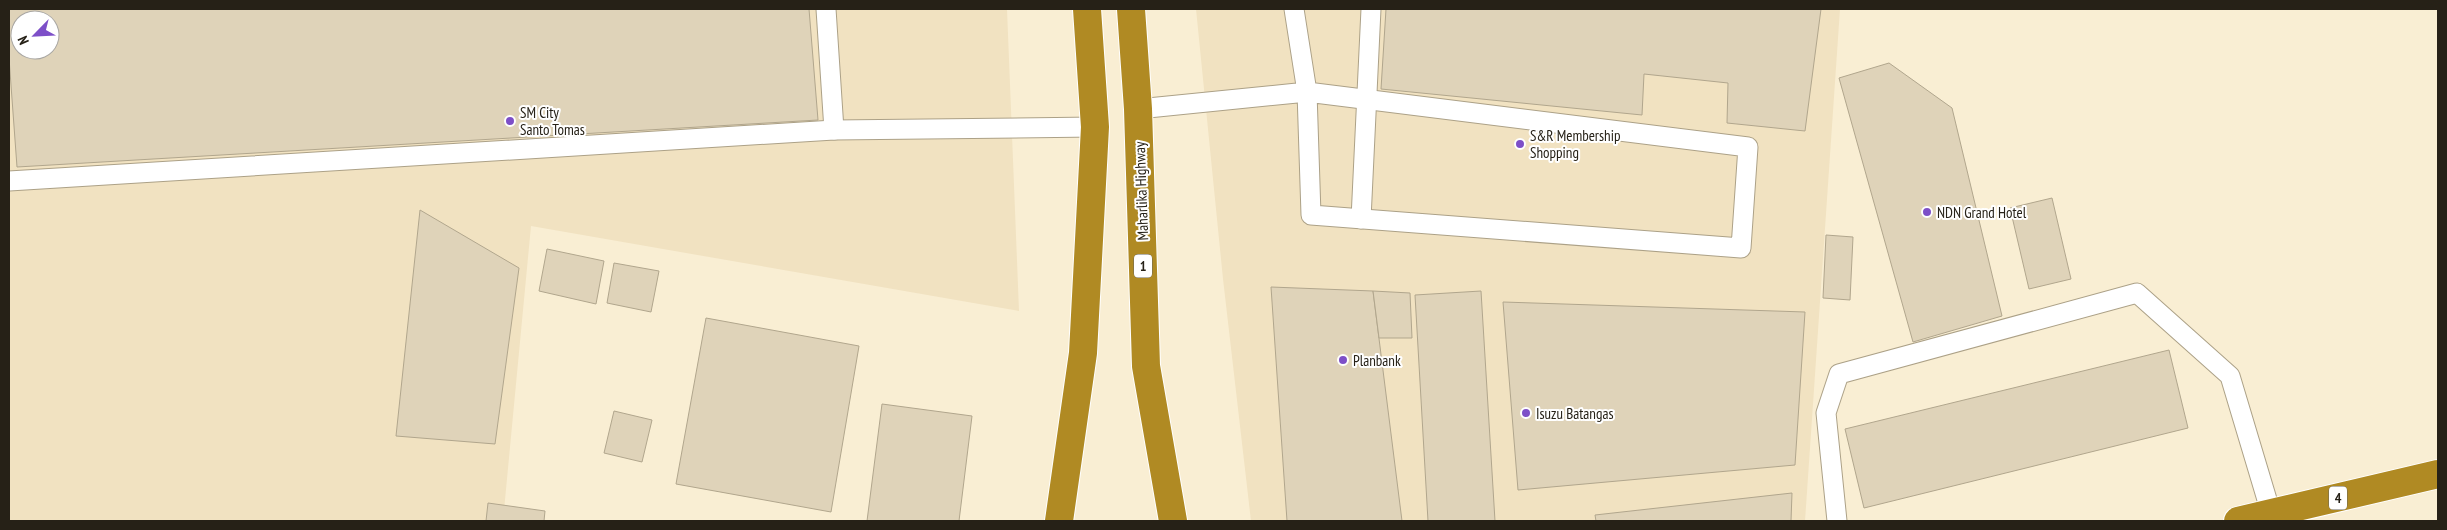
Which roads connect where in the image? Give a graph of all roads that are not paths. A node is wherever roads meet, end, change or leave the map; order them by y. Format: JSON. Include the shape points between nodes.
{"nodes":[{"id":1,"x":826,"y":9,"type":"edge"},
{"id":2,"x":1087,"y":9,"type":"edge"},
{"id":3,"x":1131,"y":9,"type":"edge"},
{"id":4,"x":1294,"y":9,"type":"edge"},
{"id":5,"x":1371,"y":9,"type":"edge"},
{"id":6,"x":1307,"y":92,"type":"junction"},
{"id":7,"x":1367,"y":100,"type":"junction"},
{"id":8,"x":1138,"y":109,"type":"junction"},
{"id":9,"x":1096,"y":127,"type":"junction"},
{"id":10,"x":834,"y":130,"type":"junction"},
{"id":11,"x":9,"y":181,"type":"edge"},
{"id":12,"x":1361,"y":220,"type":"junction"},
{"id":13,"x":2438,"y":474,"type":"edge"},
{"id":14,"x":2271,"y":513,"type":"junction"},
{"id":15,"x":1059,"y":521,"type":"edge"},
{"id":16,"x":1174,"y":521,"type":"edge"},
{"id":17,"x":1837,"y":521,"type":"edge"},
{"id":18,"x":2238,"y":521,"type":"edge"}],
"edges":[{"from":1,"to":10,"type":"lane"},
{"from":2,"to":9,"type":"highway"},
{"from":3,"to":8,"type":"highway","name":"Maharlika Highway","number":"1"},
{"from":4,"to":6,"type":"lane"},
{"from":5,"to":7,"type":"lane"},
{"from":6,"to":7,"type":"lane"},
{"from":6,"to":8,"type":"lane"},
{"from":6,"to":12,"type":"lane","via":[[1311,216]]},
{"from":7,"to":12,"type":"lane"},
{"from":7,"to":12,"type":"lane","via":[[1748,147],[1741,248]]},
{"from":8,"to":16,"type":"highway","name":"Maharlika Highway","number":"1","via":[[1146,366]]},
{"from":9,"to":10,"type":"lane"},
{"from":9,"to":15,"type":"highway","via":[[1083,353]]},
{"from":10,"to":11,"type":"lane"},
{"from":13,"to":14,"type":"highway","number":"4"},
{"from":14,"to":17,"type":"lane","via":[[2230,376],[2136,293],[1839,374],[1826,413]]},
{"from":14,"to":18,"type":"highway","number":"4"}]}
